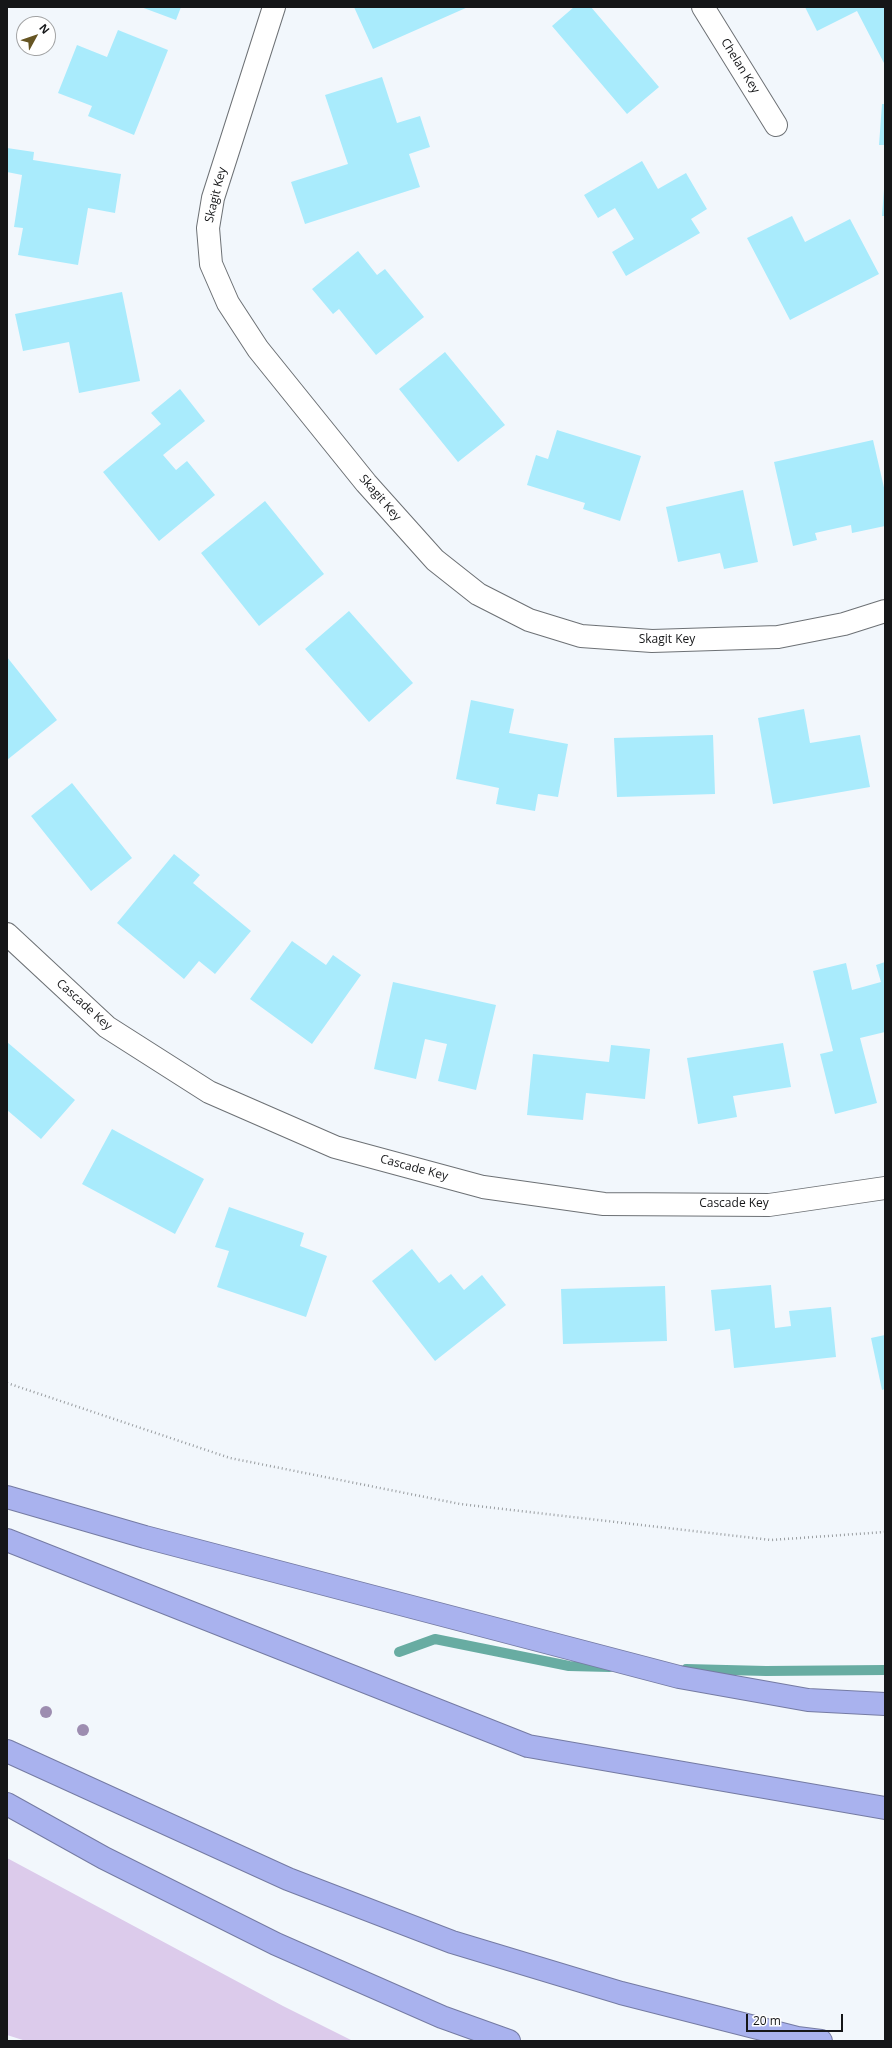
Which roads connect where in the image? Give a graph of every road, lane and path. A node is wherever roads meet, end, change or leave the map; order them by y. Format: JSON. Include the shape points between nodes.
{"nodes":[{"id":1,"x":274,"y":7,"type":"edge"},
{"id":2,"x":703,"y":7,"type":"edge"},
{"id":3,"x":776,"y":125,"type":"dead end"},
{"id":4,"x":885,"y":611,"type":"edge"},
{"id":5,"x":7,"y":934,"type":"edge"},
{"id":6,"x":885,"y":1188,"type":"edge"},
{"id":7,"x":7,"y":1383,"type":"edge"},
{"id":8,"x":7,"y":1497,"type":"edge"},
{"id":9,"x":885,"y":1532,"type":"edge"},
{"id":10,"x":7,"y":1540,"type":"edge"},
{"id":11,"x":885,"y":1704,"type":"edge"},
{"id":12,"x":7,"y":1751,"type":"edge"},
{"id":13,"x":7,"y":1804,"type":"edge"},
{"id":14,"x":885,"y":1808,"type":"edge"},
{"id":15,"x":509,"y":2041,"type":"edge"},
{"id":16,"x":821,"y":2041,"type":"edge"}],
"edges":[{"from":1,"to":4,"type":"street","name":"Skagit Key","via":[[213,198],[208,228],[211,264],[228,303],[258,349],[366,483],[434,560],[478,594],[529,620],[581,636],[652,641],[778,637],[844,624]]},
{"from":2,"to":3,"type":"street","name":"Chelan Key"},
{"from":5,"to":6,"type":"street","name":"Cascade Key","via":[[107,1027],[209,1092],[335,1147],[482,1187],[604,1204],[769,1205]]},
{"from":7,"to":9,"type":"path","via":[[230,1458],[460,1504],[771,1540]]},
{"from":8,"to":11,"type":"highway","via":[[145,1537],[679,1677],[808,1700]]},
{"from":10,"to":14,"type":"highway","via":[[528,1746]]},
{"from":12,"to":16,"type":"highway","via":[[288,1879],[452,1942],[621,1993],[797,2038]]},
{"from":13,"to":15,"type":"highway","via":[[104,1858],[276,1944],[442,2017]]}]}
